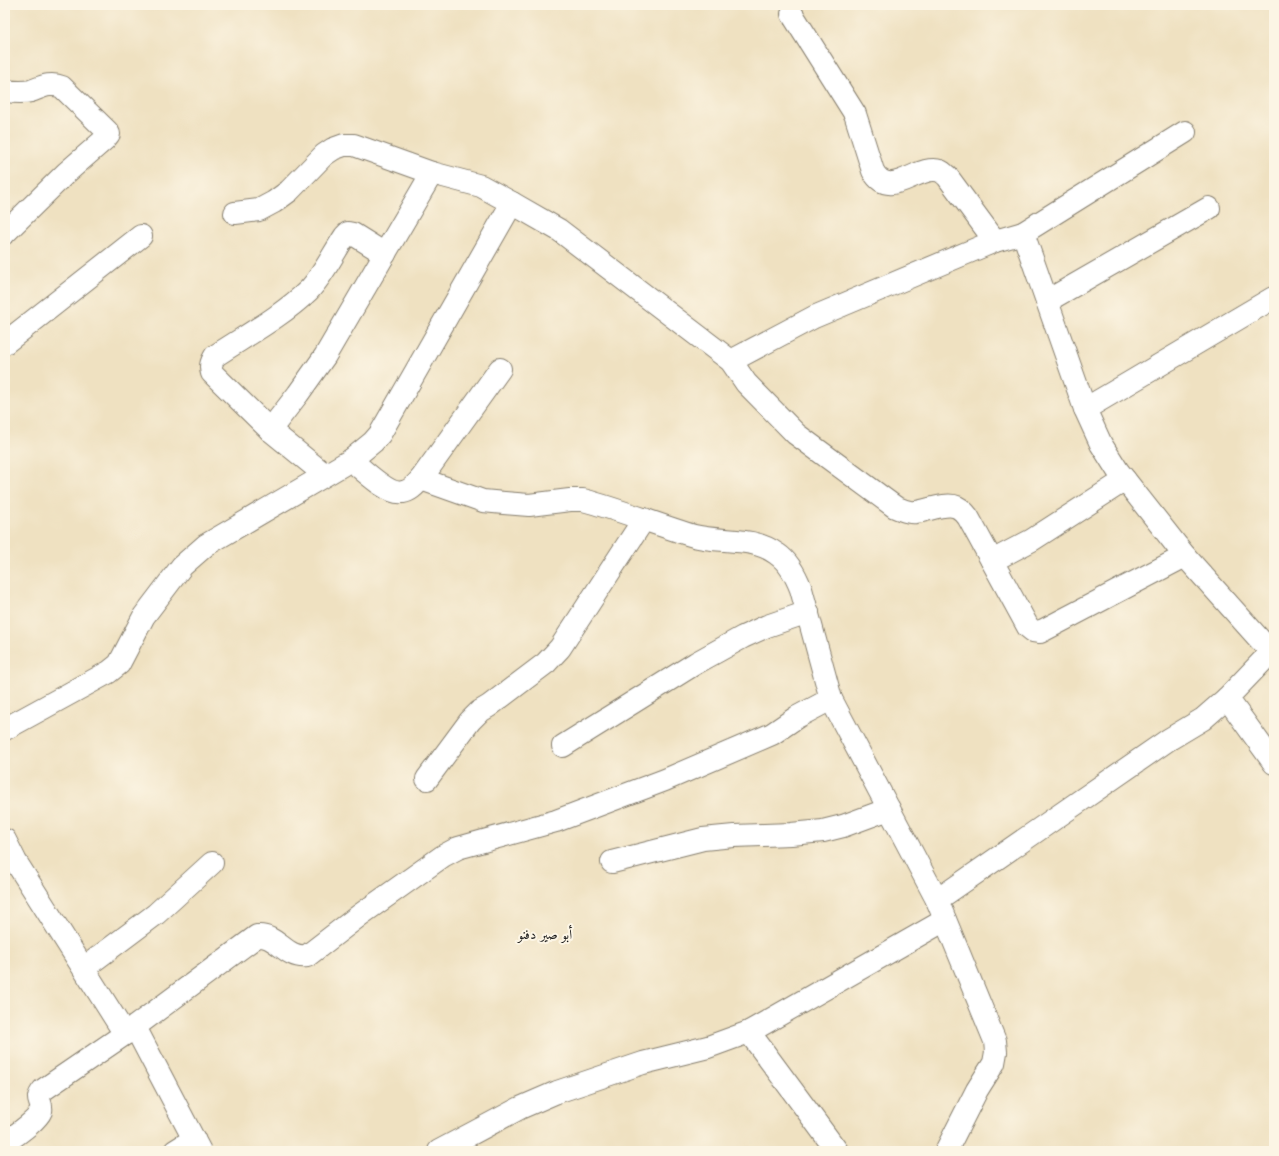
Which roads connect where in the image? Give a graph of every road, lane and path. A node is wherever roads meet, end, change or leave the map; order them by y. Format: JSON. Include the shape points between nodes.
{"nodes":[{"id":1,"x":792,"y":14,"type":"dead end"},
{"id":2,"x":5,"y":91,"type":"edge"},
{"id":3,"x":1185,"y":132,"type":"dead end"},
{"id":4,"x":432,"y":173,"type":"junction"},
{"id":5,"x":512,"y":203,"type":"junction"},
{"id":6,"x":1208,"y":208,"type":"dead end"},
{"id":7,"x":235,"y":213,"type":"dead end"},
{"id":8,"x":5,"y":233,"type":"edge"},
{"id":9,"x":1023,"y":233,"type":"junction"},
{"id":10,"x":141,"y":236,"type":"dead end"},
{"id":11,"x":995,"y":241,"type":"junction"},
{"id":12,"x":385,"y":254,"type":"junction"},
{"id":13,"x":1273,"y":298,"type":"dead end"},
{"id":14,"x":1047,"y":301,"type":"junction"},
{"id":15,"x":5,"y":343,"type":"edge"},
{"id":16,"x":731,"y":361,"type":"junction"},
{"id":17,"x":500,"y":369,"type":"dead end"},
{"id":18,"x":1085,"y":408,"type":"junction"},
{"id":19,"x":270,"y":430,"type":"junction"},
{"id":20,"x":351,"y":460,"type":"junction"},
{"id":21,"x":324,"y":474,"type":"junction"},
{"id":22,"x":421,"y":479,"type":"junction"},
{"id":23,"x":1125,"y":480,"type":"junction"},
{"id":24,"x":644,"y":519,"type":"junction"},
{"id":25,"x":1185,"y":556,"type":"junction"},
{"id":26,"x":992,"y":561,"type":"junction"},
{"id":27,"x":808,"y":612,"type":"junction"},
{"id":28,"x":1272,"y":651,"type":"edge"},
{"id":29,"x":1227,"y":698,"type":"junction"},
{"id":30,"x":831,"y":699,"type":"junction"},
{"id":31,"x":5,"y":729,"type":"edge"},
{"id":32,"x":563,"y":746,"type":"dead end"},
{"id":33,"x":1274,"y":763,"type":"edge"},
{"id":34,"x":427,"y":778,"type":"dead end"},
{"id":35,"x":889,"y":809,"type":"junction"},
{"id":36,"x":5,"y":840,"type":"edge"},
{"id":37,"x":612,"y":862,"type":"dead end"},
{"id":38,"x":212,"y":863,"type":"dead end"},
{"id":39,"x":937,"y":900,"type":"junction"},
{"id":40,"x":945,"y":920,"type":"junction"},
{"id":41,"x":84,"y":968,"type":"junction"},
{"id":42,"x":130,"y":1030,"type":"junction"},
{"id":43,"x":749,"y":1032,"type":"junction"},
{"id":44,"x":5,"y":1143,"type":"edge"},
{"id":45,"x":197,"y":1145,"type":"edge"},
{"id":46,"x":175,"y":1151,"type":"edge"},
{"id":47,"x":439,"y":1151,"type":"edge"},
{"id":48,"x":837,"y":1151,"type":"edge"},
{"id":49,"x":946,"y":1151,"type":"edge"}],
"edges":[{"from":1,"to":11,"type":"street","via":[[855,114],[877,178],[884,183],[893,183],[930,170],[940,171],[947,176]]},
{"from":2,"to":8,"type":"street","via":[[30,91],[56,84],[109,134]]},
{"from":3,"to":9,"type":"street"},
{"from":4,"to":5,"type":"street","via":[[481,186]]},
{"from":4,"to":7,"type":"street","via":[[354,145],[344,145],[324,155],[289,191],[274,202],[259,210]]},
{"from":4,"to":12,"type":"street"},
{"from":5,"to":16,"type":"street","via":[[559,230]]},
{"from":5,"to":20,"type":"street","via":[[380,434]]},
{"from":6,"to":14,"type":"street"},
{"from":9,"to":11,"type":"street"},
{"from":9,"to":14,"type":"street"},
{"from":10,"to":15,"type":"street"},
{"from":11,"to":16,"type":"street","via":[[814,317]]},
{"from":12,"to":19,"type":"street","via":[[325,356]]},
{"from":12,"to":19,"type":"street","via":[[348,233],[324,272],[309,289],[287,309],[215,356],[211,362],[212,374]]},
{"from":13,"to":18,"type":"street"},
{"from":14,"to":18,"type":"street"},
{"from":16,"to":26,"type":"street","via":[[746,383],[796,434],[895,507],[916,512],[944,506],[955,506],[962,510]]},
{"from":17,"to":22,"type":"street"},
{"from":18,"to":23,"type":"street","via":[[1101,444]]},
{"from":19,"to":21,"type":"street"},
{"from":20,"to":21,"type":"street"},
{"from":20,"to":22,"type":"street","via":[[389,490],[397,493],[411,489]]},
{"from":21,"to":31,"type":"street","via":[[206,546],[182,566],[144,616],[119,664],[110,672]]},
{"from":22,"to":24,"type":"street","via":[[482,500],[529,505],[583,500]]},
{"from":23,"to":25,"type":"street"},
{"from":23,"to":26,"type":"street","via":[[1039,536]]},
{"from":24,"to":27,"type":"street","via":[[696,536],[761,545],[778,554],[794,572]]},
{"from":24,"to":34,"type":"street","via":[[560,648],[546,663],[479,712]]},
{"from":25,"to":26,"type":"street","via":[[1040,632],[1028,627]]},
{"from":25,"to":28,"type":"street"},
{"from":27,"to":30,"type":"street"},
{"from":27,"to":32,"type":"street","via":[[743,637],[696,663]]},
{"from":28,"to":29,"type":"street"},
{"from":29,"to":33,"type":"street"},
{"from":29,"to":39,"type":"street","via":[[1203,719],[1168,740]]},
{"from":30,"to":35,"type":"street"},
{"from":30,"to":42,"type":"street","via":[[772,734],[665,780],[556,821],[458,848],[360,915],[307,956],[299,957],[264,935],[257,936]]},
{"from":35,"to":37,"type":"street","via":[[823,831],[703,839]]},
{"from":35,"to":39,"type":"street"},
{"from":36,"to":41,"type":"street","via":[[16,862]]},
{"from":38,"to":41,"type":"street","via":[[156,914]]},
{"from":39,"to":40,"type":"street"},
{"from":40,"to":43,"type":"street"},
{"from":40,"to":49,"type":"street","via":[[995,1041],[996,1052],[994,1063]]},
{"from":41,"to":42,"type":"street"},
{"from":42,"to":44,"type":"street","via":[[43,1090],[39,1095],[41,1107],[36,1118]]},
{"from":42,"to":45,"type":"street"},
{"from":43,"to":47,"type":"street","via":[[708,1047],[643,1063],[557,1092],[520,1108]]},
{"from":43,"to":48,"type":"street"},
{"from":45,"to":46,"type":"street"}]}
